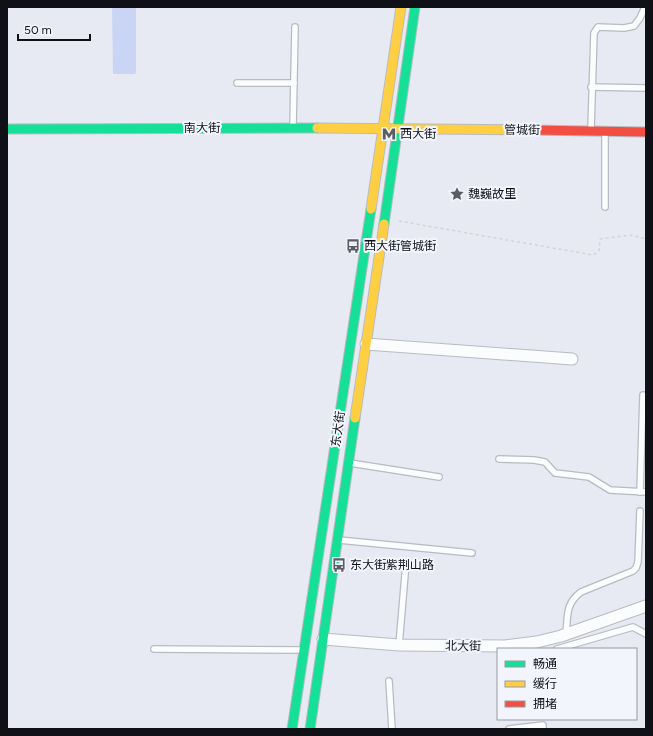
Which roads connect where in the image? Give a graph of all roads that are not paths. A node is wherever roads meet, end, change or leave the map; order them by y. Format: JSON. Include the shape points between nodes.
{"nodes":[{"id":1,"x":401,"y":7,"type":"edge"},
{"id":2,"x":414,"y":7,"type":"edge"},
{"id":3,"x":644,"y":7,"type":"edge"},
{"id":4,"x":295,"y":27,"type":"dead end"},
{"id":5,"x":294,"y":82,"type":"junction"},
{"id":6,"x":237,"y":83,"type":"dead end"},
{"id":7,"x":591,"y":87,"type":"junction"},
{"id":8,"x":646,"y":88,"type":"edge"},
{"id":9,"x":293,"y":128,"type":"junction"},
{"id":10,"x":382,"y":128,"type":"junction"},
{"id":11,"x":397,"y":128,"type":"junction"},
{"id":12,"x":7,"y":129,"type":"edge"},
{"id":13,"x":591,"y":131,"type":"junction"},
{"id":14,"x":605,"y":131,"type":"junction"},
{"id":15,"x":646,"y":132,"type":"edge"},
{"id":16,"x":605,"y":207,"type":"dead end"},
{"id":17,"x":366,"y":344,"type":"junction"},
{"id":18,"x":572,"y":359,"type":"dead end"},
{"id":19,"x":643,"y":395,"type":"dead end"},
{"id":20,"x":499,"y":459,"type":"dead end"},
{"id":21,"x":348,"y":463,"type":"junction"},
{"id":22,"x":439,"y":477,"type":"dead end"},
{"id":23,"x":643,"y":492,"type":"edge"},
{"id":24,"x":640,"y":512,"type":"dead end"},
{"id":25,"x":338,"y":540,"type":"junction"},
{"id":26,"x":472,"y":553,"type":"dead end"},
{"id":27,"x":406,"y":563,"type":"dead end"},
{"id":28,"x":646,"y":606,"type":"edge"},
{"id":29,"x":566,"y":634,"type":"junction"},
{"id":30,"x":646,"y":634,"type":"edge"},
{"id":31,"x":323,"y":639,"type":"junction"},
{"id":32,"x":400,"y":645,"type":"junction"},
{"id":33,"x":560,"y":648,"type":"edge"},
{"id":34,"x":154,"y":649,"type":"dead end"},
{"id":35,"x":304,"y":650,"type":"junction"},
{"id":36,"x":388,"y":681,"type":"dead end"},
{"id":37,"x":292,"y":729,"type":"edge"},
{"id":38,"x":310,"y":729,"type":"edge"},
{"id":39,"x":392,"y":729,"type":"edge"},
{"id":40,"x":509,"y":729,"type":"edge"},
{"id":41,"x":543,"y":729,"type":"edge"}],
"edges":[{"from":1,"to":10,"type":"main road"},
{"from":2,"to":11,"type":"main road"},
{"from":3,"to":7,"type":"lane","via":[[634,26],[598,27],[594,33]]},
{"from":4,"to":5,"type":"lane"},
{"from":5,"to":6,"type":"lane"},
{"from":5,"to":9,"type":"lane"},
{"from":7,"to":8,"type":"lane"},
{"from":7,"to":13,"type":"lane"},
{"from":9,"to":10,"type":"main road","name":"南大街"},
{"from":9,"to":12,"type":"main road","name":"南大街"},
{"from":10,"to":11,"type":"main road","name":"南大街"},
{"from":10,"to":35,"type":"main road","name":"东大街"},
{"from":11,"to":13,"type":"main road","name":"管城街"},
{"from":11,"to":17,"type":"main road","name":"东大街"},
{"from":13,"to":14,"type":"main road","name":"管城街"},
{"from":14,"to":15,"type":"main road","name":"管城街"},
{"from":14,"to":16,"type":"lane"},
{"from":17,"to":18,"type":"street"},
{"from":17,"to":21,"type":"main road","name":"东大街"},
{"from":19,"to":23,"type":"lane"},
{"from":20,"to":23,"type":"lane","via":[[545,462],[555,473],[590,477],[610,490]]},
{"from":21,"to":22,"type":"lane"},
{"from":21,"to":25,"type":"main road","name":"东大街"},
{"from":24,"to":29,"type":"lane","via":[[636,568],[574,597],[569,604]]},
{"from":25,"to":26,"type":"lane"},
{"from":25,"to":31,"type":"main road","name":"东大街"},
{"from":27,"to":32,"type":"lane"},
{"from":28,"to":29,"type":"street","name":"北大街"},
{"from":29,"to":32,"type":"street","name":"北大街","via":[[537,642],[506,646]]},
{"from":30,"to":33,"type":"lane","via":[[633,627]]},
{"from":31,"to":32,"type":"street","name":"北大街"},
{"from":31,"to":38,"type":"main road","name":"东大街"},
{"from":34,"to":35,"type":"lane"},
{"from":35,"to":37,"type":"main road","name":"东大街"},
{"from":36,"to":39,"type":"lane"},
{"from":40,"to":41,"type":"lane","via":[[543,725]]}]}
